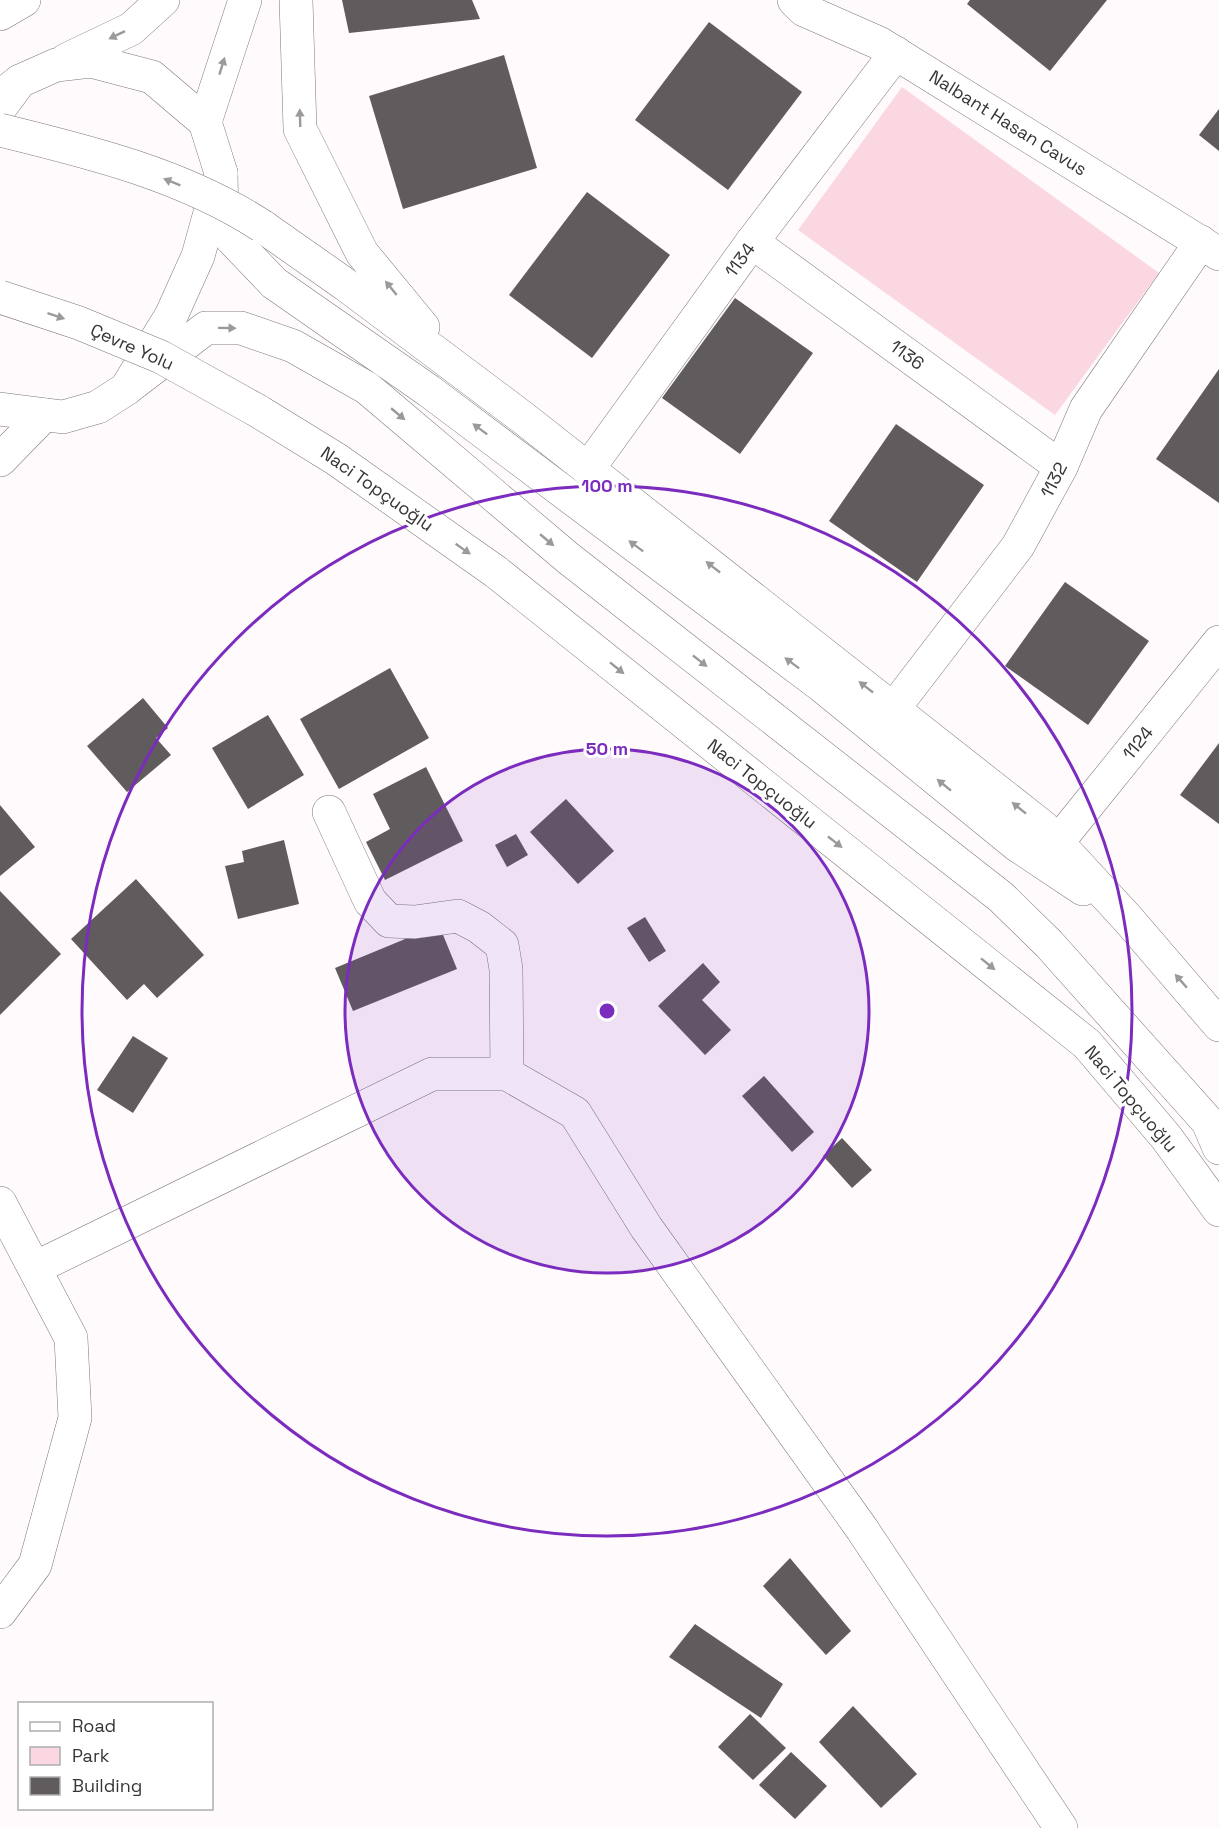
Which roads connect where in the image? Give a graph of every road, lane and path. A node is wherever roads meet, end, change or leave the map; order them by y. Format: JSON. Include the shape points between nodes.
{"nodes":[{"id":1,"x":24,"y":0,"type":"edge"},
{"id":2,"x":163,"y":0,"type":"edge"},
{"id":3,"x":244,"y":0,"type":"edge"},
{"id":4,"x":296,"y":0,"type":"edge"},
{"id":5,"x":794,"y":0,"type":"edge"},
{"id":6,"x":0,"y":14,"type":"edge"},
{"id":7,"x":896,"y":53,"type":"junction"},
{"id":8,"x":56,"y":65,"type":"junction"},
{"id":9,"x":10,"y":89,"type":"edge"},
{"id":10,"x":0,"y":108,"type":"edge"},
{"id":11,"x":205,"y":122,"type":"junction"},
{"id":12,"x":0,"y":130,"type":"edge"},
{"id":13,"x":221,"y":173,"type":"junction"},
{"id":14,"x":752,"y":242,"type":"junction"},
{"id":15,"x":1210,"y":248,"type":"edge"},
{"id":16,"x":0,"y":297,"type":"edge"},
{"id":17,"x":454,"y":366,"type":"junction"},
{"id":18,"x":126,"y":389,"type":"junction"},
{"id":19,"x":0,"y":410,"type":"edge"},
{"id":20,"x":258,"y":411,"type":"joint"},
{"id":21,"x":44,"y":415,"type":"junction"},
{"id":22,"x":0,"y":460,"type":"edge"},
{"id":23,"x":1061,"y":467,"type":"junction"},
{"id":24,"x":588,"y":470,"type":"junction"},
{"id":25,"x":1219,"y":642,"type":"edge"},
{"id":26,"x":894,"y":708,"type":"junction"},
{"id":27,"x":329,"y":812,"type":"dead end"},
{"id":28,"x":1057,"y":843,"type":"junction"},
{"id":29,"x":1127,"y":918,"type":"junction"},
{"id":30,"x":1219,"y":1025,"type":"edge"},
{"id":31,"x":507,"y":1074,"type":"junction"},
{"id":32,"x":1219,"y":1148,"type":"edge"},
{"id":33,"x":0,"y":1203,"type":"edge"},
{"id":34,"x":1219,"y":1210,"type":"edge"},
{"id":35,"x":35,"y":1268,"type":"junction"},
{"id":36,"x":0,"y":1612,"type":"edge"},
{"id":37,"x":1061,"y":1828,"type":"edge"}],
"edges":[{"from":1,"to":6,"type":"main road"},
{"from":2,"to":8,"type":"main road","one_way":true,"via":[[130,29]]},
{"from":11,"to":3,"type":"main road","one_way":true},
{"from":17,"to":4,"type":"main road","one_way":true,"via":[[362,253],[300,129]]},
{"from":5,"to":7,"type":"main road","name":"Nalbant Hasan Cavus","via":[[804,10]]},
{"from":7,"to":14,"type":"main road","name":"1134"},
{"from":7,"to":15,"type":"main road","name":"Nalbant Hasan Cavus"},
{"from":8,"to":9,"type":"main road"},
{"from":8,"to":11,"type":"main road","via":[[91,61],[152,77]]},
{"from":9,"to":10,"type":"main road"},
{"from":11,"to":13,"type":"main road"},
{"from":17,"to":12,"type":"main road","one_way":true,"bridge":true,"via":[[231,206],[108,156]]},
{"from":13,"to":18,"type":"main road","via":[[198,256],[171,316]]},
{"from":29,"to":13,"type":"main road","one_way":true,"via":[[1017,845],[822,686],[429,391],[274,283],[231,238],[222,223]]},
{"from":14,"to":23,"type":"main road","name":"1136"},
{"from":14,"to":24,"type":"main road","name":"1134"},
{"from":15,"to":23,"type":"main road","name":"1132","via":[[1086,409]]},
{"from":16,"to":20,"type":"main road","name":"Çevre Yolu","one_way":true,"bridge":true,"via":[[79,323],[161,357]]},
{"from":17,"to":24,"type":"main road"},
{"from":18,"to":21,"type":"main road","via":[[98,407],[63,417]]},
{"from":18,"to":32,"type":"main road","one_way":true,"via":[[206,328],[241,328],[293,346],[367,388],[568,558],[1001,897],[1049,944],[1208,1122]]},
{"from":19,"to":21,"type":"main road"},
{"from":20,"to":34,"type":"main road","name":"Naci Topçuoğlu","one_way":true,"via":[[336,459],[495,572],[1086,1044],[1166,1137]]},
{"from":21,"to":22,"type":"main road"},
{"from":23,"to":26,"type":"main road","name":"1132","via":[[1018,546]]},
{"from":26,"to":24,"type":"main road","one_way":true},
{"from":25,"to":28,"type":"main road","name":"1124"},
{"from":28,"to":26,"type":"main road","one_way":true,"via":[[1043,827]]},
{"from":27,"to":31,"type":"main road","via":[[370,900],[389,921],[458,916],[502,945],[506,969]]},
{"from":28,"to":29,"type":"main road"},
{"from":30,"to":29,"type":"main road","one_way":true},
{"from":31,"to":35,"type":"main road","via":[[432,1074]]},
{"from":31,"to":37,"type":"main road","via":[[575,1113],[646,1227],[861,1529]]},
{"from":33,"to":35,"type":"main road"},
{"from":35,"to":36,"type":"main road","via":[[71,1338],[75,1418],[35,1565]]}]}
